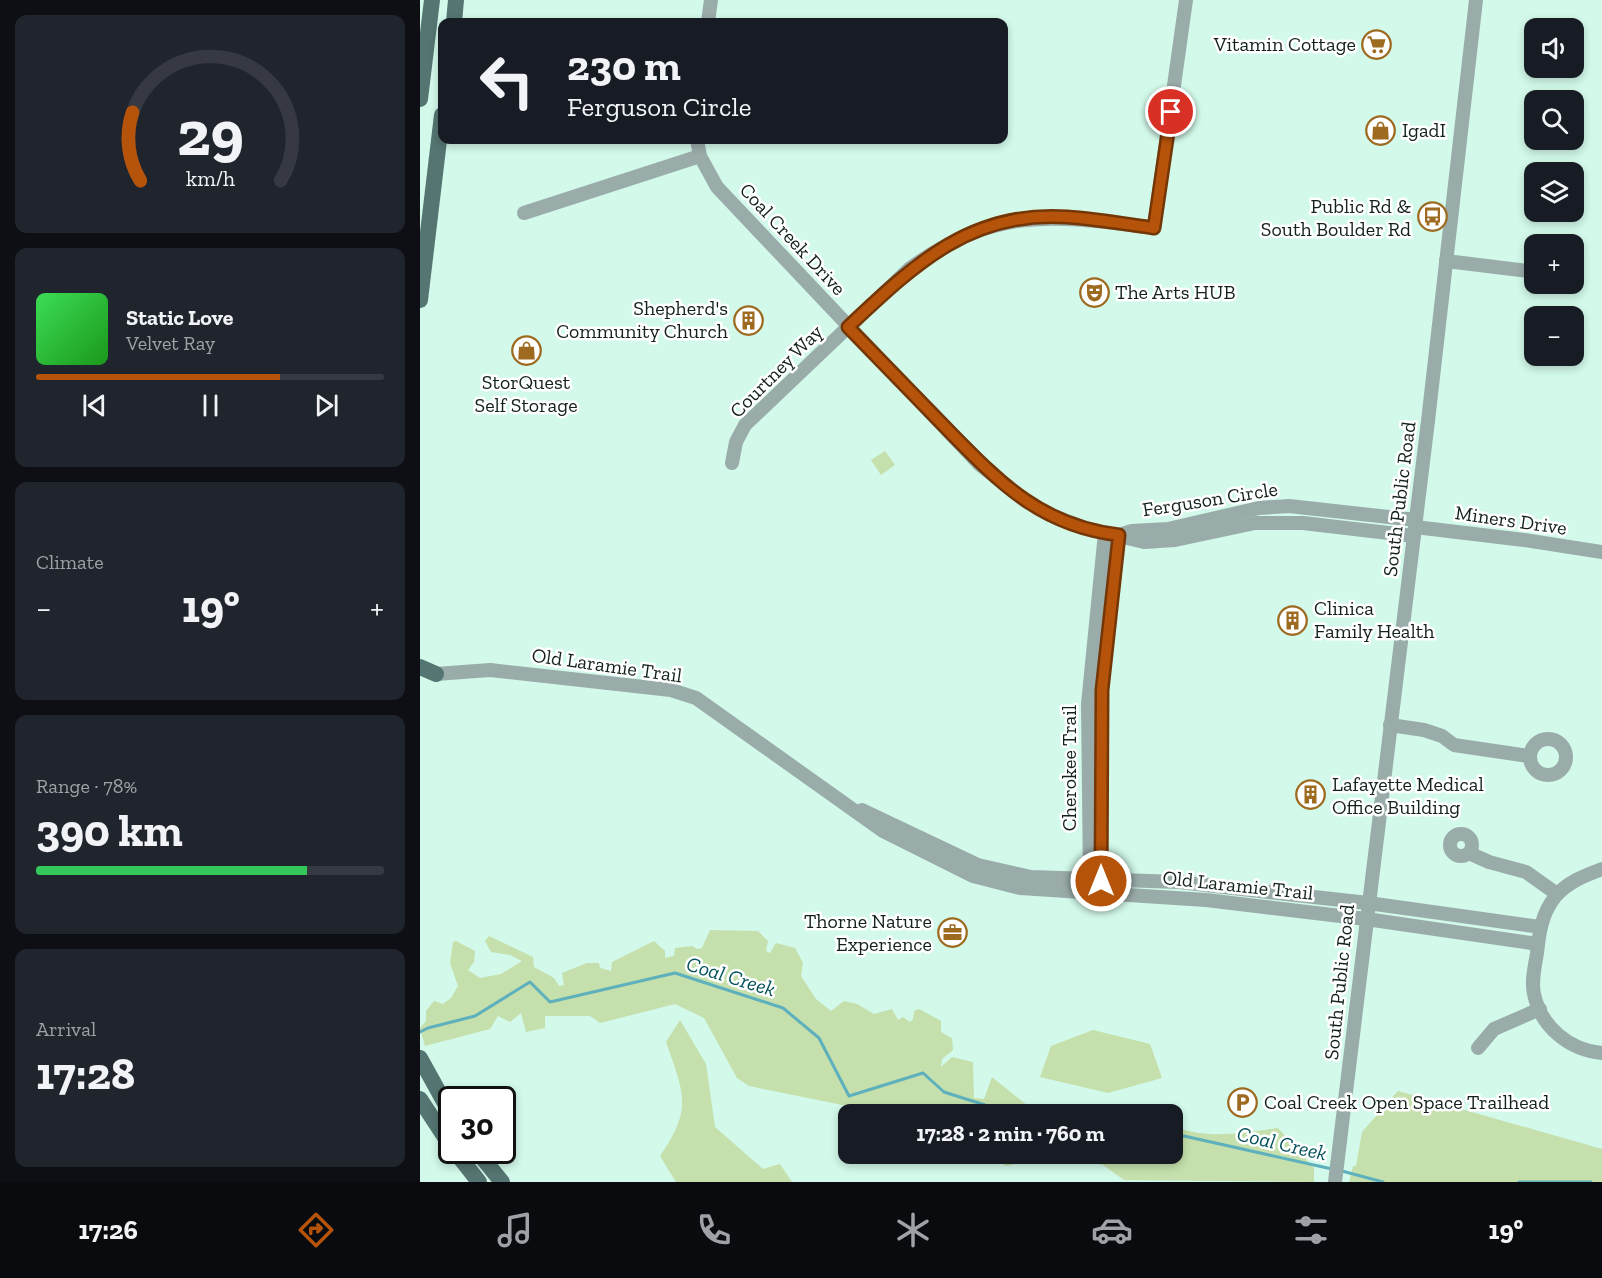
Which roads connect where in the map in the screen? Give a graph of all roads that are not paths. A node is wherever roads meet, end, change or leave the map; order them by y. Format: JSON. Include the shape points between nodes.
{"nodes":[{"id":1,"x":432,"y":0,"type":"edge"},
{"id":2,"x":456,"y":0,"type":"edge"},
{"id":3,"x":711,"y":0,"type":"edge"},
{"id":4,"x":1186,"y":0,"type":"edge"},
{"id":5,"x":1476,"y":0,"type":"edge"},
{"id":6,"x":454,"y":18,"type":"edge"},
{"id":7,"x":709,"y":18,"type":"edge"},
{"id":8,"x":420,"y":99,"type":"edge"},
{"id":9,"x":439,"y":144,"type":"edge"},
{"id":10,"x":698,"y":144,"type":"edge"},
{"id":11,"x":700,"y":156,"type":"junction"},
{"id":12,"x":524,"y":213,"type":"dead end"},
{"id":13,"x":1446,"y":261,"type":"junction"},
{"id":14,"x":1524,"y":271,"type":"edge"},
{"id":15,"x":420,"y":300,"type":"edge"},
{"id":16,"x":848,"y":327,"type":"junction"},
{"id":17,"x":952,"y":433,"type":"joint"},
{"id":18,"x":732,"y":463,"type":"dead end"},
{"id":19,"x":1415,"y":528,"type":"junction"},
{"id":20,"x":1112,"y":534,"type":"junction"},
{"id":21,"x":1602,"y":552,"type":"edge"},
{"id":22,"x":420,"y":667,"type":"edge"},
{"id":23,"x":428,"y":675,"type":"edge"},
{"id":24,"x":1390,"y":725,"type":"junction"},
{"id":25,"x":1529,"y":756,"type":"dead end"},
{"id":26,"x":1469,"y":853,"type":"dead end"},
{"id":27,"x":1602,"y":869,"type":"edge"},
{"id":28,"x":1096,"y":885,"type":"junction"},
{"id":29,"x":1557,"y":894,"type":"junction"},
{"id":30,"x":1368,"y":903,"type":"junction"},
{"id":31,"x":1366,"y":919,"type":"junction"},
{"id":32,"x":1540,"y":927,"type":"junction"},
{"id":33,"x":1538,"y":944,"type":"junction"},
{"id":34,"x":1540,"y":1009,"type":"junction"},
{"id":35,"x":1478,"y":1048,"type":"dead end"},
{"id":36,"x":1602,"y":1053,"type":"edge"},
{"id":37,"x":422,"y":1063,"type":"edge"},
{"id":38,"x":438,"y":1091,"type":"edge"},
{"id":39,"x":420,"y":1100,"type":"edge"},
{"id":40,"x":438,"y":1127,"type":"edge"},
{"id":41,"x":465,"y":1164,"type":"edge"},
{"id":42,"x":487,"y":1164,"type":"edge"},
{"id":43,"x":479,"y":1182,"type":"edge"},
{"id":44,"x":502,"y":1182,"type":"edge"},
{"id":45,"x":1335,"y":1182,"type":"edge"}],
"edges":[{"from":1,"to":8,"type":"main road"},
{"from":2,"to":6,"type":"main road"},
{"from":3,"to":7,"type":"street"},
{"from":4,"to":16,"type":"street","name":"Courtney Way","via":[[1154,228],[1065,217],[1033,217],[994,225],[934,251]]},
{"from":5,"to":13,"type":"street","name":"South Public Road"},
{"from":9,"to":15,"type":"main road"},
{"from":10,"to":11,"type":"street","name":"Coal Creek Drive"},
{"from":11,"to":12,"type":"street"},
{"from":11,"to":16,"type":"street","name":"Coal Creek Drive","via":[[717,187]]},
{"from":13,"to":14,"type":"street"},
{"from":13,"to":19,"type":"street","name":"South Public Road"},
{"from":16,"to":17,"type":"street","name":"Coal Creek Drive"},
{"from":16,"to":18,"type":"street","name":"Courtney Way","via":[[745,425],[736,442]]},
{"from":17,"to":20,"type":"street","name":"Ferguson Circle","via":[[979,464],[1023,499],[1062,520]]},
{"from":19,"to":20,"type":"street","name":"Ferguson Circle","via":[[1289,506],[1258,508],[1168,529]]},
{"from":19,"to":21,"type":"street","name":"Miners Drive"},
{"from":19,"to":24,"type":"street","name":"South Public Road"},
{"from":20,"to":28,"type":"street","name":"Cherokee Trail","via":[[1088,704]]},
{"from":22,"to":23,"type":"main road"},
{"from":23,"to":28,"type":"street","name":"Old Laramie Trail","via":[[490,670],[688,695],[883,831],[973,876],[1020,888]]},
{"from":24,"to":25,"type":"street","via":[[1424,730],[1454,745]]},
{"from":24,"to":30,"type":"street","name":"South Public Road"},
{"from":26,"to":29,"type":"street","via":[[1526,872]]},
{"from":27,"to":29,"type":"street","via":[[1577,879]]},
{"from":28,"to":30,"type":"street","name":"Old Laramie Trail","via":[[1179,882]]},
{"from":28,"to":31,"type":"street","name":"Old Laramie Trail"},
{"from":29,"to":32,"type":"street"},
{"from":30,"to":31,"type":"street","name":"South Public Road"},
{"from":30,"to":32,"type":"street","name":"Old Laramie Trail"},
{"from":31,"to":33,"type":"street","name":"Old Laramie Trail"},
{"from":31,"to":45,"type":"street","name":"South Public Road"},
{"from":32,"to":33,"type":"street"},
{"from":33,"to":34,"type":"street","via":[[1533,981]]},
{"from":34,"to":35,"type":"street","via":[[1494,1029]]},
{"from":34,"to":36,"type":"street","via":[[1558,1036],[1573,1046]]},
{"from":37,"to":38,"type":"main road"},
{"from":39,"to":40,"type":"main road"},
{"from":41,"to":43,"type":"main road"},
{"from":42,"to":44,"type":"main road"}]}
